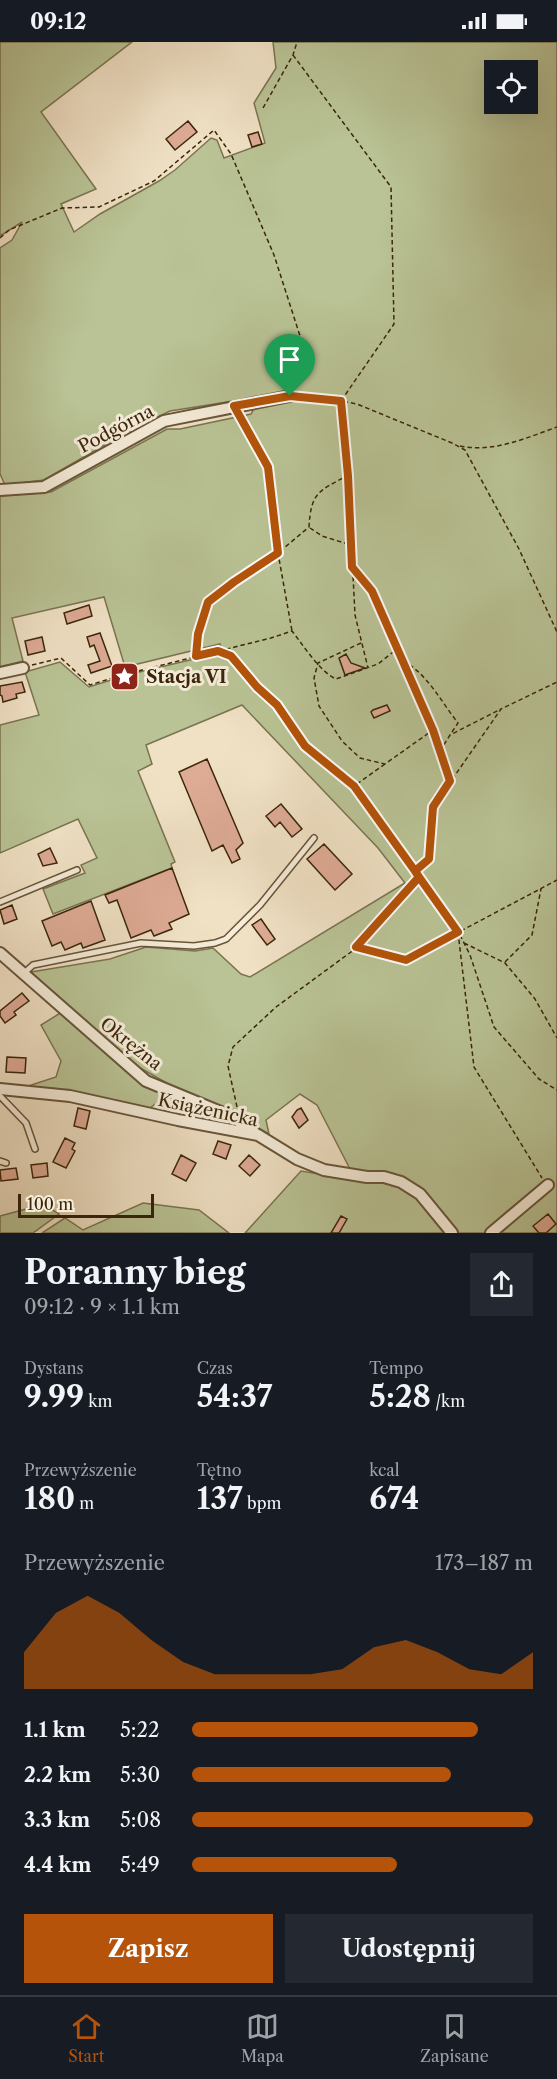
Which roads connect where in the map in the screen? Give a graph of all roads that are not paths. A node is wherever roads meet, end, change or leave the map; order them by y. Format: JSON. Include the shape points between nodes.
{"nodes":[{"id":1,"x":290,"y":396,"type":"road end"},
{"id":2,"x":0,"y":490,"type":"edge"},
{"id":3,"x":24,"y":668,"type":"road end"},
{"id":4,"x":0,"y":673,"type":"edge"},
{"id":5,"x":314,"y":838,"type":"dead end"},
{"id":6,"x":77,"y":870,"type":"dead end"},
{"id":7,"x":0,"y":902,"type":"edge"},
{"id":8,"x":0,"y":953,"type":"edge"},
{"id":9,"x":22,"y":975,"type":"junction"},
{"id":10,"x":0,"y":1089,"type":"edge"},
{"id":11,"x":0,"y":1096,"type":"edge"},
{"id":12,"x":240,"y":1121,"type":"junction"},
{"id":13,"x":231,"y":1130,"type":"junction"},
{"id":14,"x":258,"y":1135,"type":"junction"},
{"id":15,"x":35,"y":1149,"type":"dead end"},
{"id":16,"x":548,"y":1185,"type":"road end"},
{"id":17,"x":452,"y":1233,"type":"edge"},
{"id":18,"x":491,"y":1233,"type":"edge"}],
"edges":[{"from":1,"to":2,"type":"street","name":"Podgórna","via":[[164,421],[44,487]]},
{"from":3,"to":4,"type":"street"},
{"from":5,"to":9,"type":"lane","via":[[260,905],[226,939],[194,946],[141,942],[33,965]]},
{"from":6,"to":7,"type":"lane"},
{"from":8,"to":9,"type":"street","name":"Okrężna"},
{"from":9,"to":12,"type":"street","name":"Okrężna","via":[[146,1081]]},
{"from":10,"to":13,"type":"street","name":"Książenicka","via":[[70,1096]]},
{"from":11,"to":15,"type":"lane","via":[[26,1123]]},
{"from":12,"to":13,"type":"street"},
{"from":12,"to":14,"type":"street","name":"Okrężna"},
{"from":13,"to":14,"type":"street","name":"Książenicka"},
{"from":14,"to":17,"type":"street","name":"Książenicka","via":[[324,1170],[401,1182],[420,1194]]},
{"from":16,"to":18,"type":"street"}]}
